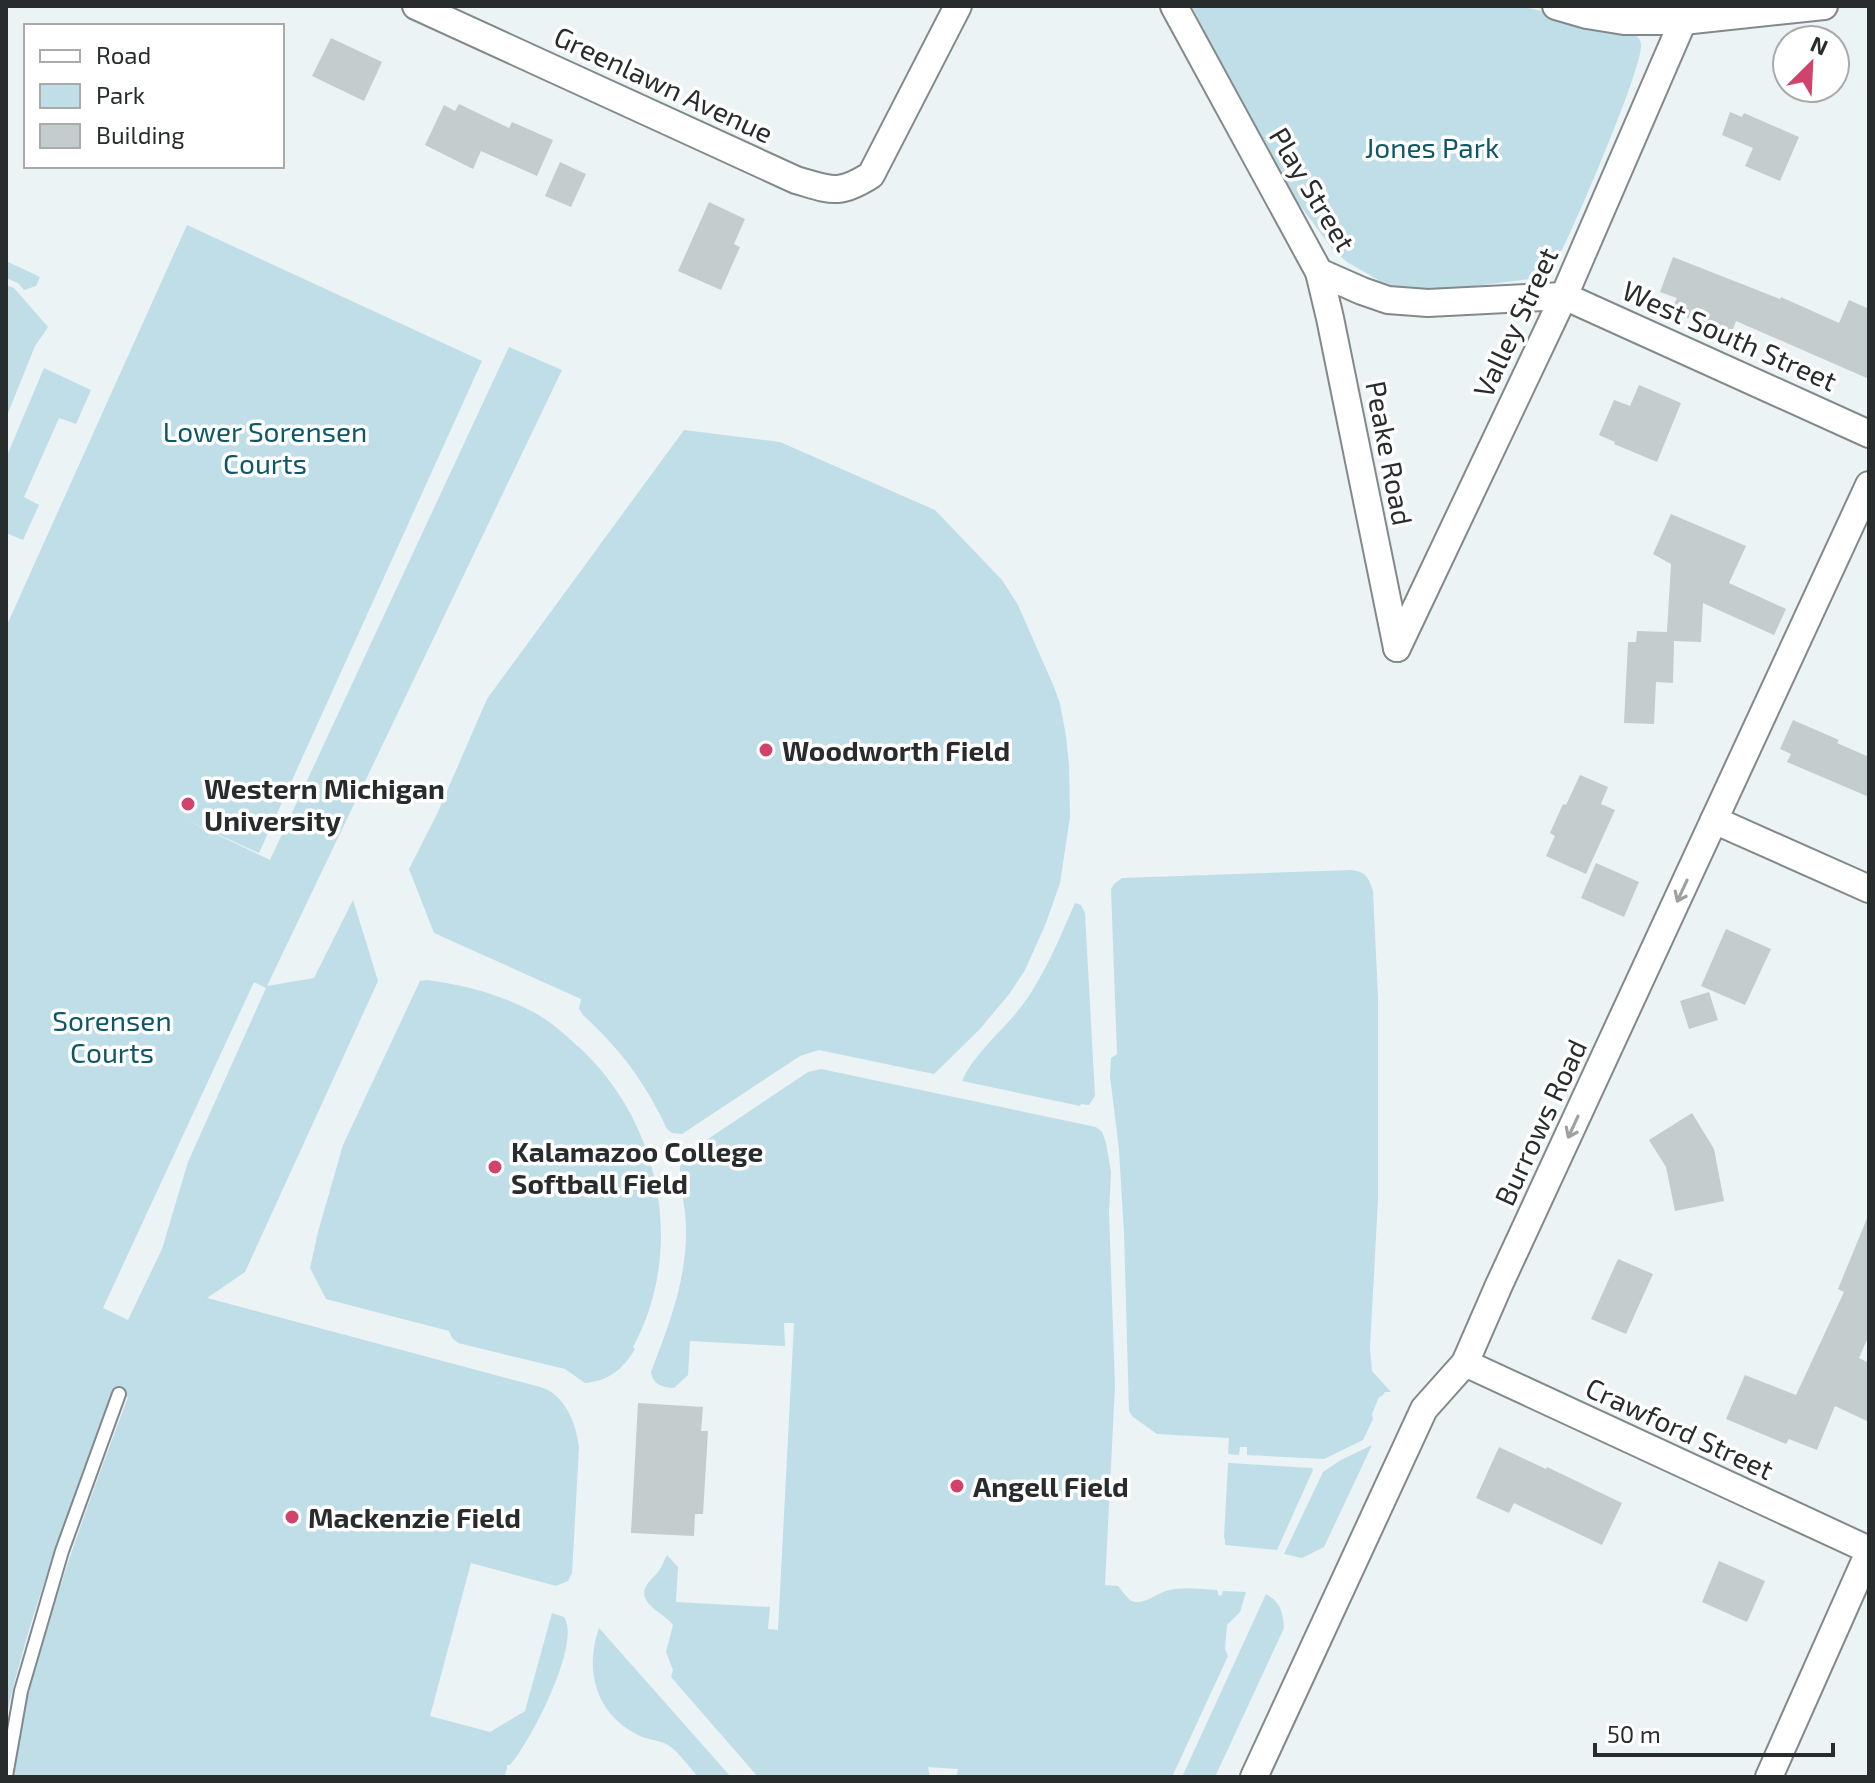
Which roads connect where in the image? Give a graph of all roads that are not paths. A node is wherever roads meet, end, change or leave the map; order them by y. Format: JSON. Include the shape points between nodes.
{"nodes":[{"id":1,"x":416,"y":6,"type":"edge"},
{"id":2,"x":958,"y":6,"type":"edge"},
{"id":3,"x":1174,"y":6,"type":"edge"},
{"id":4,"x":1556,"y":6,"type":"edge"},
{"id":5,"x":1824,"y":6,"type":"edge"},
{"id":6,"x":1683,"y":21,"type":"junction"},
{"id":7,"x":1319,"y":272,"type":"junction"},
{"id":8,"x":1564,"y":296,"type":"junction"},
{"id":9,"x":1869,"y":434,"type":"edge"},
{"id":10,"x":1869,"y":485,"type":"edge"},
{"id":11,"x":1397,"y":648,"type":"joint"},
{"id":12,"x":1714,"y":820,"type":"junction"},
{"id":13,"x":1869,"y":889,"type":"edge"},
{"id":14,"x":1465,"y":1363,"type":"junction"},
{"id":15,"x":119,"y":1394,"type":"dead end"},
{"id":16,"x":1869,"y":1551,"type":"edge"},
{"id":17,"x":6,"y":1776,"type":"edge"},
{"id":18,"x":1254,"y":1777,"type":"edge"},
{"id":19,"x":1769,"y":1777,"type":"edge"}],
"edges":[{"from":1,"to":2,"type":"street","name":"Greenlawn Avenue","via":[[796,180],[833,190],[871,175]]},
{"from":3,"to":7,"type":"street","name":"Play Street"},
{"from":4,"to":6,"type":"street","via":[[1624,21]]},
{"from":5,"to":6,"type":"street"},
{"from":6,"to":8,"type":"street","name":"Valley Street"},
{"from":7,"to":8,"type":"street","name":"Play Street","via":[[1388,300]]},
{"from":7,"to":11,"type":"street","name":"Peake Road"},
{"from":8,"to":9,"type":"street","name":"West South Street"},
{"from":8,"to":11,"type":"street","name":"Valley Street"},
{"from":10,"to":12,"type":"street","name":"Burrows Road"},
{"from":12,"to":13,"type":"street"},
{"from":12,"to":14,"type":"street","name":"Burrows Road","one_way":true},
{"from":14,"to":16,"type":"street","name":"Crawford Street"},
{"from":14,"to":18,"type":"street","name":"Burrows Road","via":[[1424,1409]]},
{"from":15,"to":17,"type":"lane","via":[[62,1551],[25,1677]]},
{"from":16,"to":19,"type":"street"}]}
